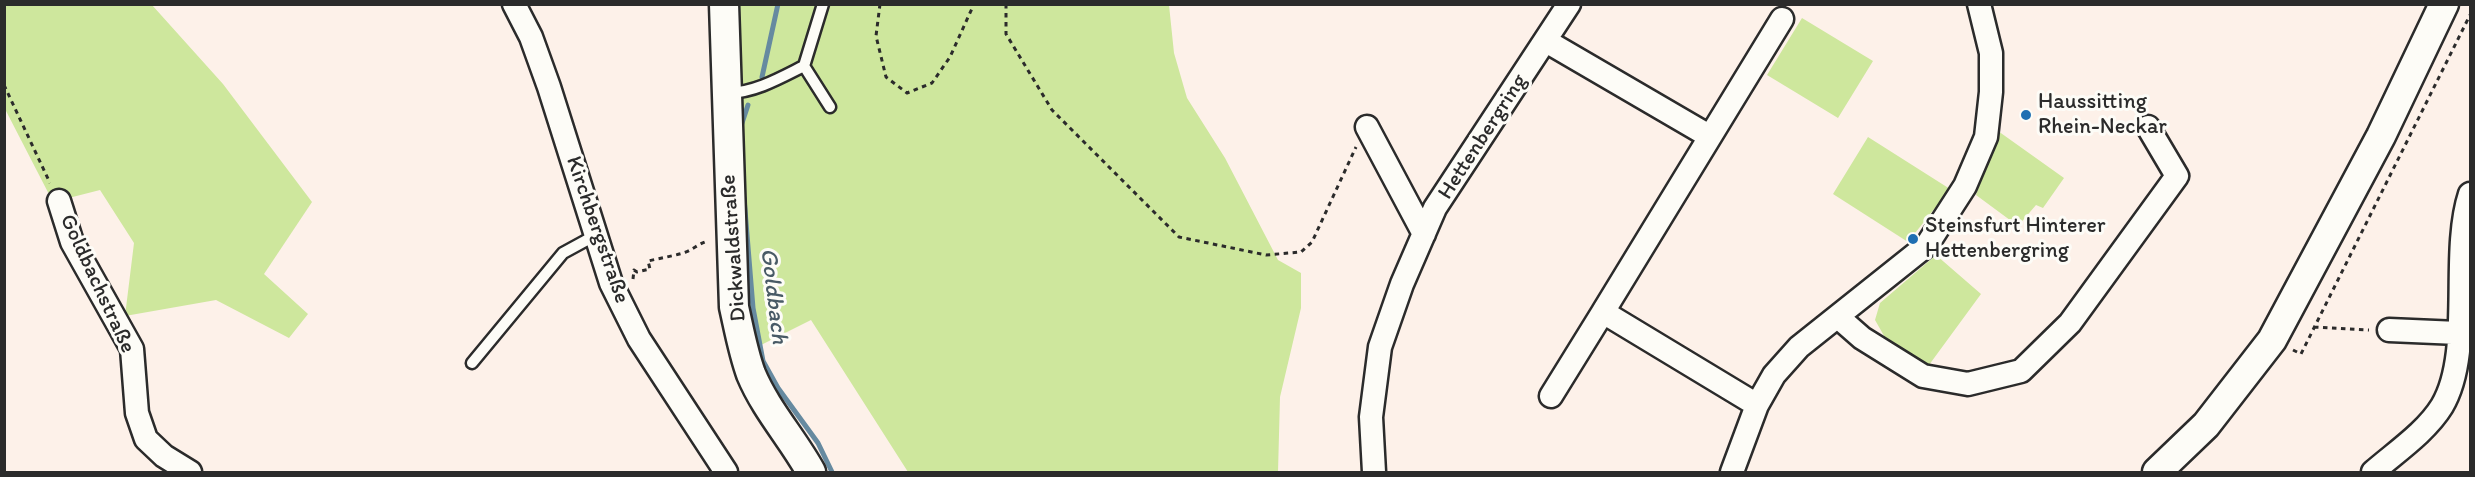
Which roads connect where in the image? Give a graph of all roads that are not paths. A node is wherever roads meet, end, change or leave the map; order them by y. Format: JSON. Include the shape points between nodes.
{"nodes":[{"id":1,"x":514,"y":4,"type":"edge"},
{"id":2,"x":724,"y":4,"type":"edge"},
{"id":3,"x":823,"y":4,"type":"edge"},
{"id":4,"x":1569,"y":4,"type":"edge"},
{"id":5,"x":1979,"y":4,"type":"edge"},
{"id":6,"x":2444,"y":4,"type":"edge"},
{"id":7,"x":1782,"y":19,"type":"dead end"},
{"id":8,"x":1546,"y":41,"type":"junction"},
{"id":9,"x":804,"y":66,"type":"junction"},
{"id":10,"x":726,"y":93,"type":"junction"},
{"id":11,"x":830,"y":106,"type":"dead end"},
{"id":12,"x":1367,"y":127,"type":"road end"},
{"id":13,"x":2148,"y":127,"type":"dead end"},
{"id":14,"x":1709,"y":136,"type":"junction"},
{"id":15,"x":2470,"y":194,"type":"edge"},
{"id":16,"x":58,"y":201,"type":"road end"},
{"id":17,"x":2468,"y":219,"type":"edge"},
{"id":18,"x":1424,"y":234,"type":"junction"},
{"id":19,"x":596,"y":235,"type":"junction"},
{"id":20,"x":1603,"y":312,"type":"junction"},
{"id":21,"x":1838,"y":317,"type":"junction"},
{"id":22,"x":2389,"y":330,"type":"road end"},
{"id":23,"x":2458,"y":333,"type":"junction"},
{"id":24,"x":472,"y":363,"type":"dead end"},
{"id":25,"x":1551,"y":396,"type":"dead end"},
{"id":26,"x":1757,"y":405,"type":"junction"},
{"id":27,"x":190,"y":472,"type":"edge"},
{"id":28,"x":726,"y":472,"type":"edge"},
{"id":29,"x":811,"y":472,"type":"edge"},
{"id":30,"x":1374,"y":472,"type":"edge"},
{"id":31,"x":1732,"y":472,"type":"edge"},
{"id":32,"x":2157,"y":472,"type":"edge"},
{"id":33,"x":2373,"y":472,"type":"edge"}],
"edges":[{"from":1,"to":19,"type":"street","name":"Kirchbergstraße","via":[[549,87]]},
{"from":2,"to":10,"type":"street","name":"Dickwaldstraße"},
{"from":3,"to":9,"type":"lane"},
{"from":4,"to":8,"type":"street","name":"Hettenbergring"},
{"from":5,"to":21,"type":"street","via":[[1991,53],[1991,92],[1986,137],[1965,186],[1927,245]]},
{"from":6,"to":32,"type":"street","via":[[2382,136],[2272,340],[2206,425]]},
{"from":7,"to":14,"type":"street"},
{"from":8,"to":14,"type":"street"},
{"from":8,"to":18,"type":"street","name":"Hettenbergring","via":[[1435,208]]},
{"from":9,"to":10,"type":"lane","via":[[745,92]]},
{"from":9,"to":11,"type":"lane"},
{"from":10,"to":29,"type":"street","name":"Dickwaldstraße","via":[[734,307],[741,341],[769,408]]},
{"from":12,"to":18,"type":"street","name":"Hettenbergring"},
{"from":13,"to":21,"type":"street","via":[[2177,176],[2070,323],[2021,371],[1968,384],[1923,376],[1862,338]]},
{"from":14,"to":20,"type":"street"},
{"from":15,"to":17,"type":"street"},
{"from":16,"to":27,"type":"street","name":"Goldbachstraße","via":[[72,242],[132,349],[137,413],[146,439]]},
{"from":17,"to":23,"type":"street"},
{"from":18,"to":30,"type":"street","name":"Hettenbergring","via":[[1380,346],[1371,417]]},
{"from":19,"to":24,"type":"lane","via":[[563,253]]},
{"from":19,"to":28,"type":"street","name":"Kirchbergstraße","via":[[611,283],[639,339]]},
{"from":20,"to":25,"type":"street"},
{"from":20,"to":26,"type":"street"},
{"from":21,"to":26,"type":"street","via":[[1798,347],[1774,375]]},
{"from":22,"to":23,"type":"street"},
{"from":23,"to":33,"type":"street","via":[[2456,359],[2441,407]]},
{"from":26,"to":31,"type":"street"}]}
